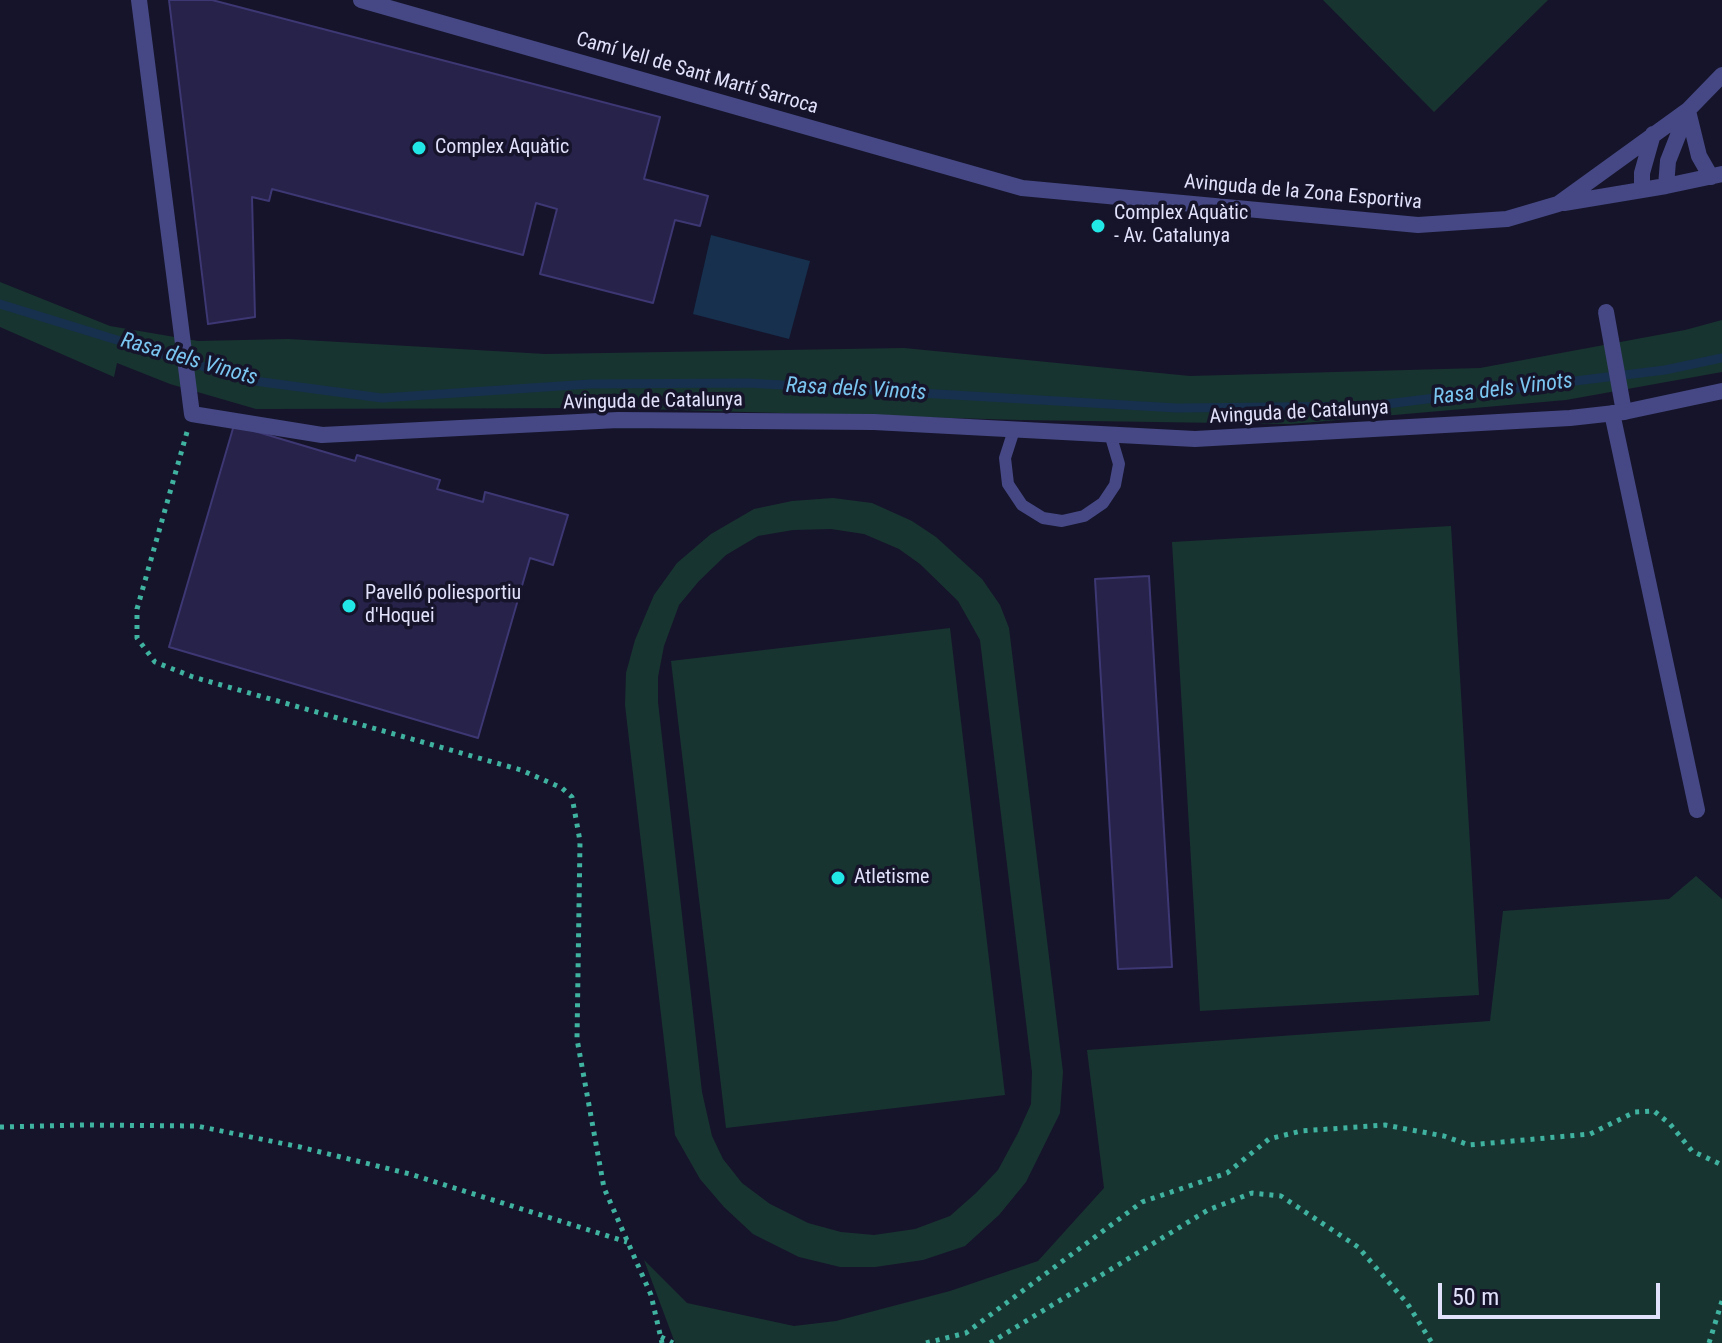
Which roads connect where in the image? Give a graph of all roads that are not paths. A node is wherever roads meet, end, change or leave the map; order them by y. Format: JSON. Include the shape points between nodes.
{"nodes":[{"id":1,"x":139,"y":0,"type":"edge"},
{"id":2,"x":361,"y":0,"type":"edge"},
{"id":3,"x":1722,"y":75,"type":"edge"},
{"id":4,"x":1688,"y":110,"type":"junction"},
{"id":5,"x":1653,"y":134,"type":"junction"},
{"id":6,"x":1716,"y":175,"type":"edge"},
{"id":7,"x":1666,"y":186,"type":"junction"},
{"id":8,"x":1022,"y":188,"type":"joint"},
{"id":9,"x":1642,"y":190,"type":"junction"},
{"id":10,"x":1558,"y":204,"type":"junction"},
{"id":11,"x":1606,"y":312,"type":"dead end"},
{"id":12,"x":1722,"y":391,"type":"edge"},
{"id":13,"x":1618,"y":413,"type":"junction"},
{"id":14,"x":1014,"y":430,"type":"junction"},
{"id":15,"x":1111,"y":437,"type":"junction"},
{"id":16,"x":1697,"y":810,"type":"dead end"}],
"edges":[{"from":1,"to":14,"type":"street","name":"Avinguda de Catalunya","via":[[192,414],[322,435],[618,420],[874,422]]},
{"from":2,"to":8,"type":"street","name":"Camí Vell de Sant Martí Sarroca"},
{"from":3,"to":4,"type":"street","name":"Avinguda de la Zona Esportiva"},
{"from":4,"to":5,"type":"street","name":"Avinguda de la Zona Esportiva"},
{"from":4,"to":6,"type":"street","via":[[1699,156]]},
{"from":4,"to":7,"type":"street","name":"Avinguda de la Zona Esportiva","via":[[1668,161]]},
{"from":5,"to":9,"type":"street"},
{"from":5,"to":10,"type":"street","name":"Avinguda de la Zona Esportiva"},
{"from":6,"to":7,"type":"street"},
{"from":7,"to":9,"type":"street"},
{"from":8,"to":10,"type":"street","name":"Avinguda de la Zona Esportiva","via":[[1418,225],[1507,219]]},
{"from":9,"to":10,"type":"street"},
{"from":11,"to":13,"type":"street"},
{"from":12,"to":13,"type":"street","name":"Avinguda de Catalunya"},
{"from":13,"to":15,"type":"street","name":"Avinguda de Catalunya","via":[[1195,439]]},
{"from":13,"to":16,"type":"street"},
{"from":14,"to":15,"type":"street","name":"Avinguda de Catalunya"},
{"from":14,"to":15,"type":"lane","via":[[1005,458],[1008,484],[1022,505],[1043,518],[1062,521],[1084,516],[1103,503],[1115,485],[1119,464]]}]}
